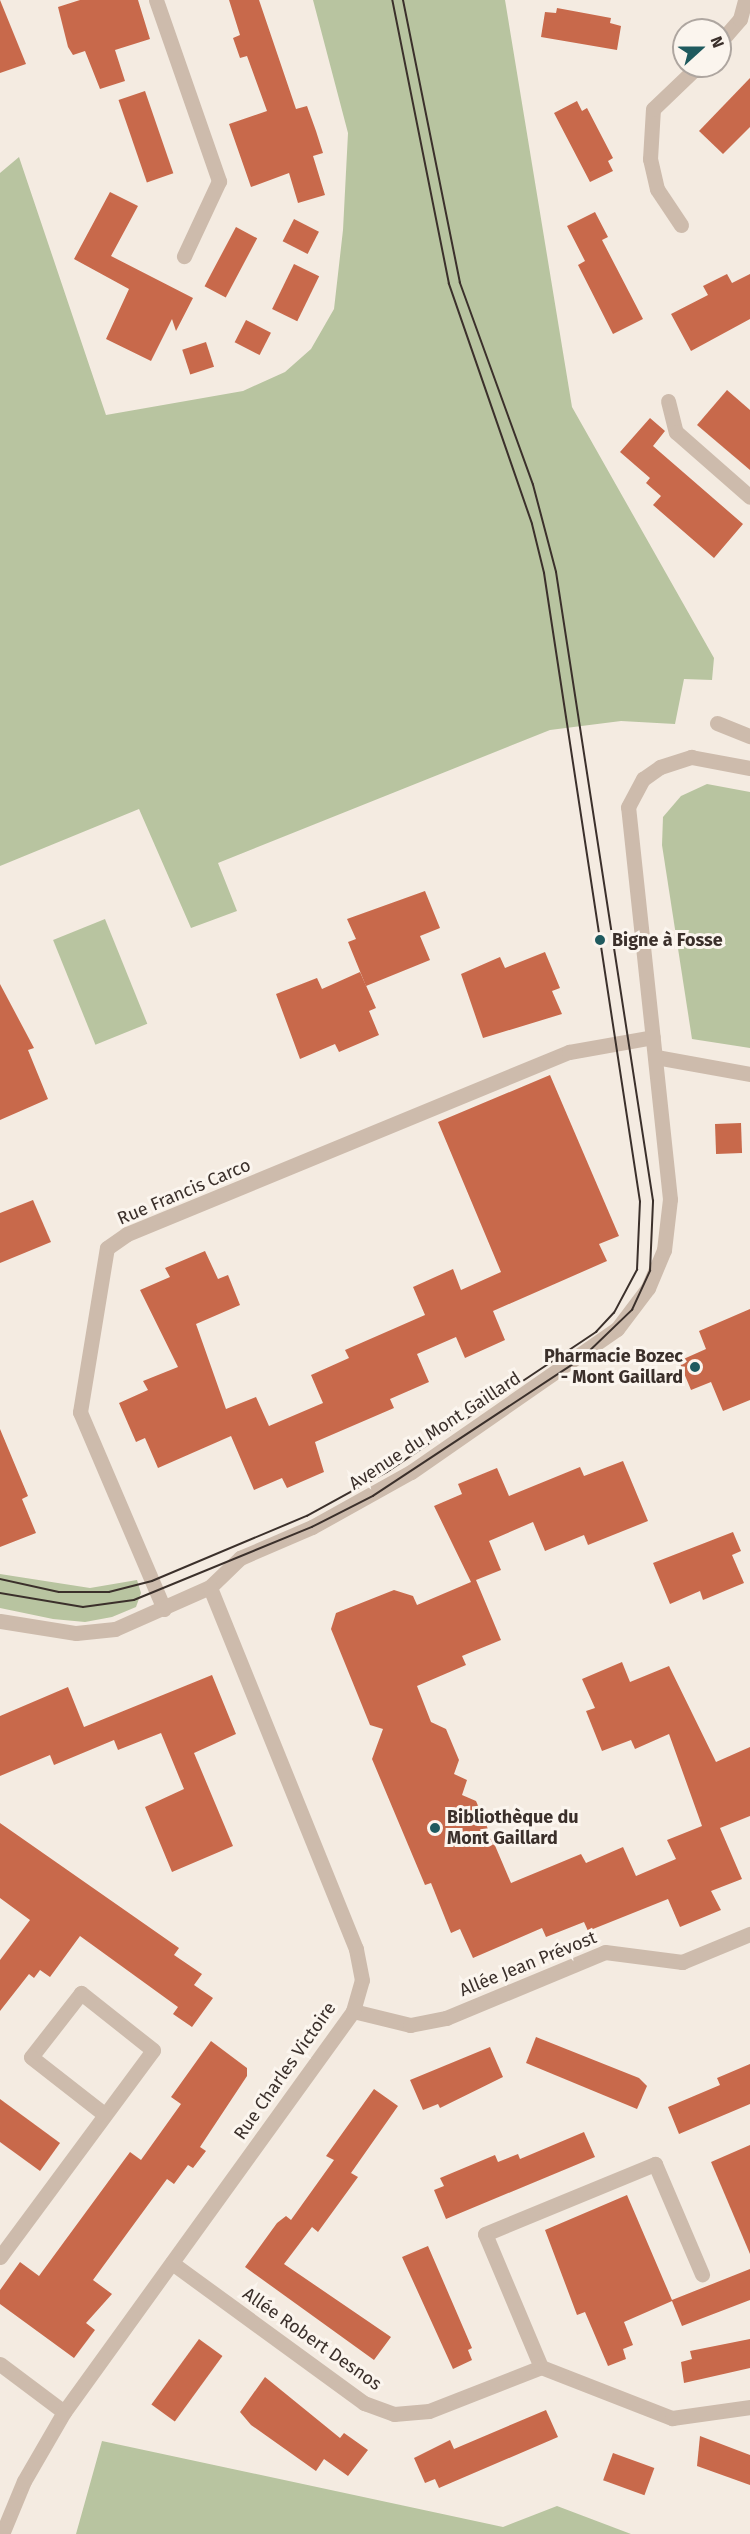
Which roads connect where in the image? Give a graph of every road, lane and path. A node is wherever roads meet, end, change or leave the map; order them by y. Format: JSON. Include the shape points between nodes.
{"nodes":[{"id":1,"x":156,"y":0,"type":"edge"},
{"id":2,"x":745,"y":0,"type":"edge"},
{"id":3,"x":732,"y":28,"type":"edge"},
{"id":4,"x":685,"y":78,"type":"edge"},
{"id":5,"x":681,"y":225,"type":"dead end"},
{"id":6,"x":184,"y":256,"type":"dead end"},
{"id":7,"x":668,"y":401,"type":"dead end"},
{"id":8,"x":750,"y":497,"type":"edge"},
{"id":9,"x":717,"y":723,"type":"dead end"},
{"id":10,"x":750,"y":736,"type":"edge"},
{"id":11,"x":750,"y":768,"type":"edge"},
{"id":12,"x":653,"y":1036,"type":"junction"},
{"id":13,"x":656,"y":1056,"type":"junction"},
{"id":14,"x":750,"y":1074,"type":"edge"},
{"id":15,"x":210,"y":1587,"type":"junction"},
{"id":16,"x":164,"y":1608,"type":"junction"},
{"id":17,"x":0,"y":1621,"type":"edge"},
{"id":18,"x":750,"y":1934,"type":"edge"},
{"id":19,"x":353,"y":2011,"type":"junction"},
{"id":20,"x":105,"y":2114,"type":"junction"},
{"id":21,"x":0,"y":2257,"type":"edge"},
{"id":22,"x":172,"y":2263,"type":"junction"},
{"id":23,"x":702,"y":2274,"type":"dead end"},
{"id":24,"x":0,"y":2364,"type":"edge"},
{"id":25,"x":541,"y":2367,"type":"junction"},
{"id":26,"x":750,"y":2407,"type":"edge"},
{"id":27,"x":64,"y":2412,"type":"junction"},
{"id":28,"x":2,"y":2534,"type":"edge"}],
"edges":[{"from":1,"to":6,"type":"street","via":[[219,181]]},
{"from":2,"to":3,"type":"street","via":[[740,19]]},
{"from":4,"to":5,"type":"street","via":[[653,109],[650,159],[657,189]]},
{"from":7,"to":8,"type":"street","via":[[676,432]]},
{"from":9,"to":10,"type":"street"},
{"from":11,"to":12,"type":"street","name":"Avenue du Mont Gaillard","via":[[691,757],[660,767],[644,779],[628,807]]},
{"from":12,"to":13,"type":"street","name":"Avenue du Mont Gaillard"},
{"from":12,"to":16,"type":"street","name":"Rue Francis Carco","via":[[597,1045],[473,1091],[127,1234],[107,1248],[80,1412]]},
{"from":13,"to":14,"type":"street"},
{"from":13,"to":15,"type":"street","name":"Avenue du Mont Gaillard","via":[[670,1199],[664,1250],[648,1288],[617,1329],[575,1364],[402,1478],[312,1527],[240,1558]]},
{"from":15,"to":16,"type":"street","name":"Avenue du Mont Gaillard"},
{"from":15,"to":19,"type":"street","name":"Rue Charles Victoire","via":[[356,1949],[362,1980]]},
{"from":16,"to":17,"type":"street","name":"Avenue du Mont Gaillard","via":[[115,1629],[76,1633]]},
{"from":18,"to":19,"type":"street","name":"Allée Jean Prévost","via":[[682,1962],[604,1952],[446,2018],[410,2025]]},
{"from":19,"to":22,"type":"street","name":"Rue Charles Victoire"},
{"from":20,"to":20,"type":"street","via":[[153,2050],[81,1993],[31,2057]]},
{"from":20,"to":21,"type":"street"},
{"from":22,"to":25,"type":"street","name":"Allée Robert Desnos","via":[[364,2403],[394,2414],[429,2411]]},
{"from":22,"to":27,"type":"street","name":"Rue Charles Victoire"},
{"from":23,"to":25,"type":"street","via":[[655,2164],[484,2234]]},
{"from":24,"to":27,"type":"street"},
{"from":25,"to":26,"type":"street","via":[[672,2418]]},
{"from":27,"to":28,"type":"street","name":"Rue Charles Victoire","via":[[24,2481]]}]}
